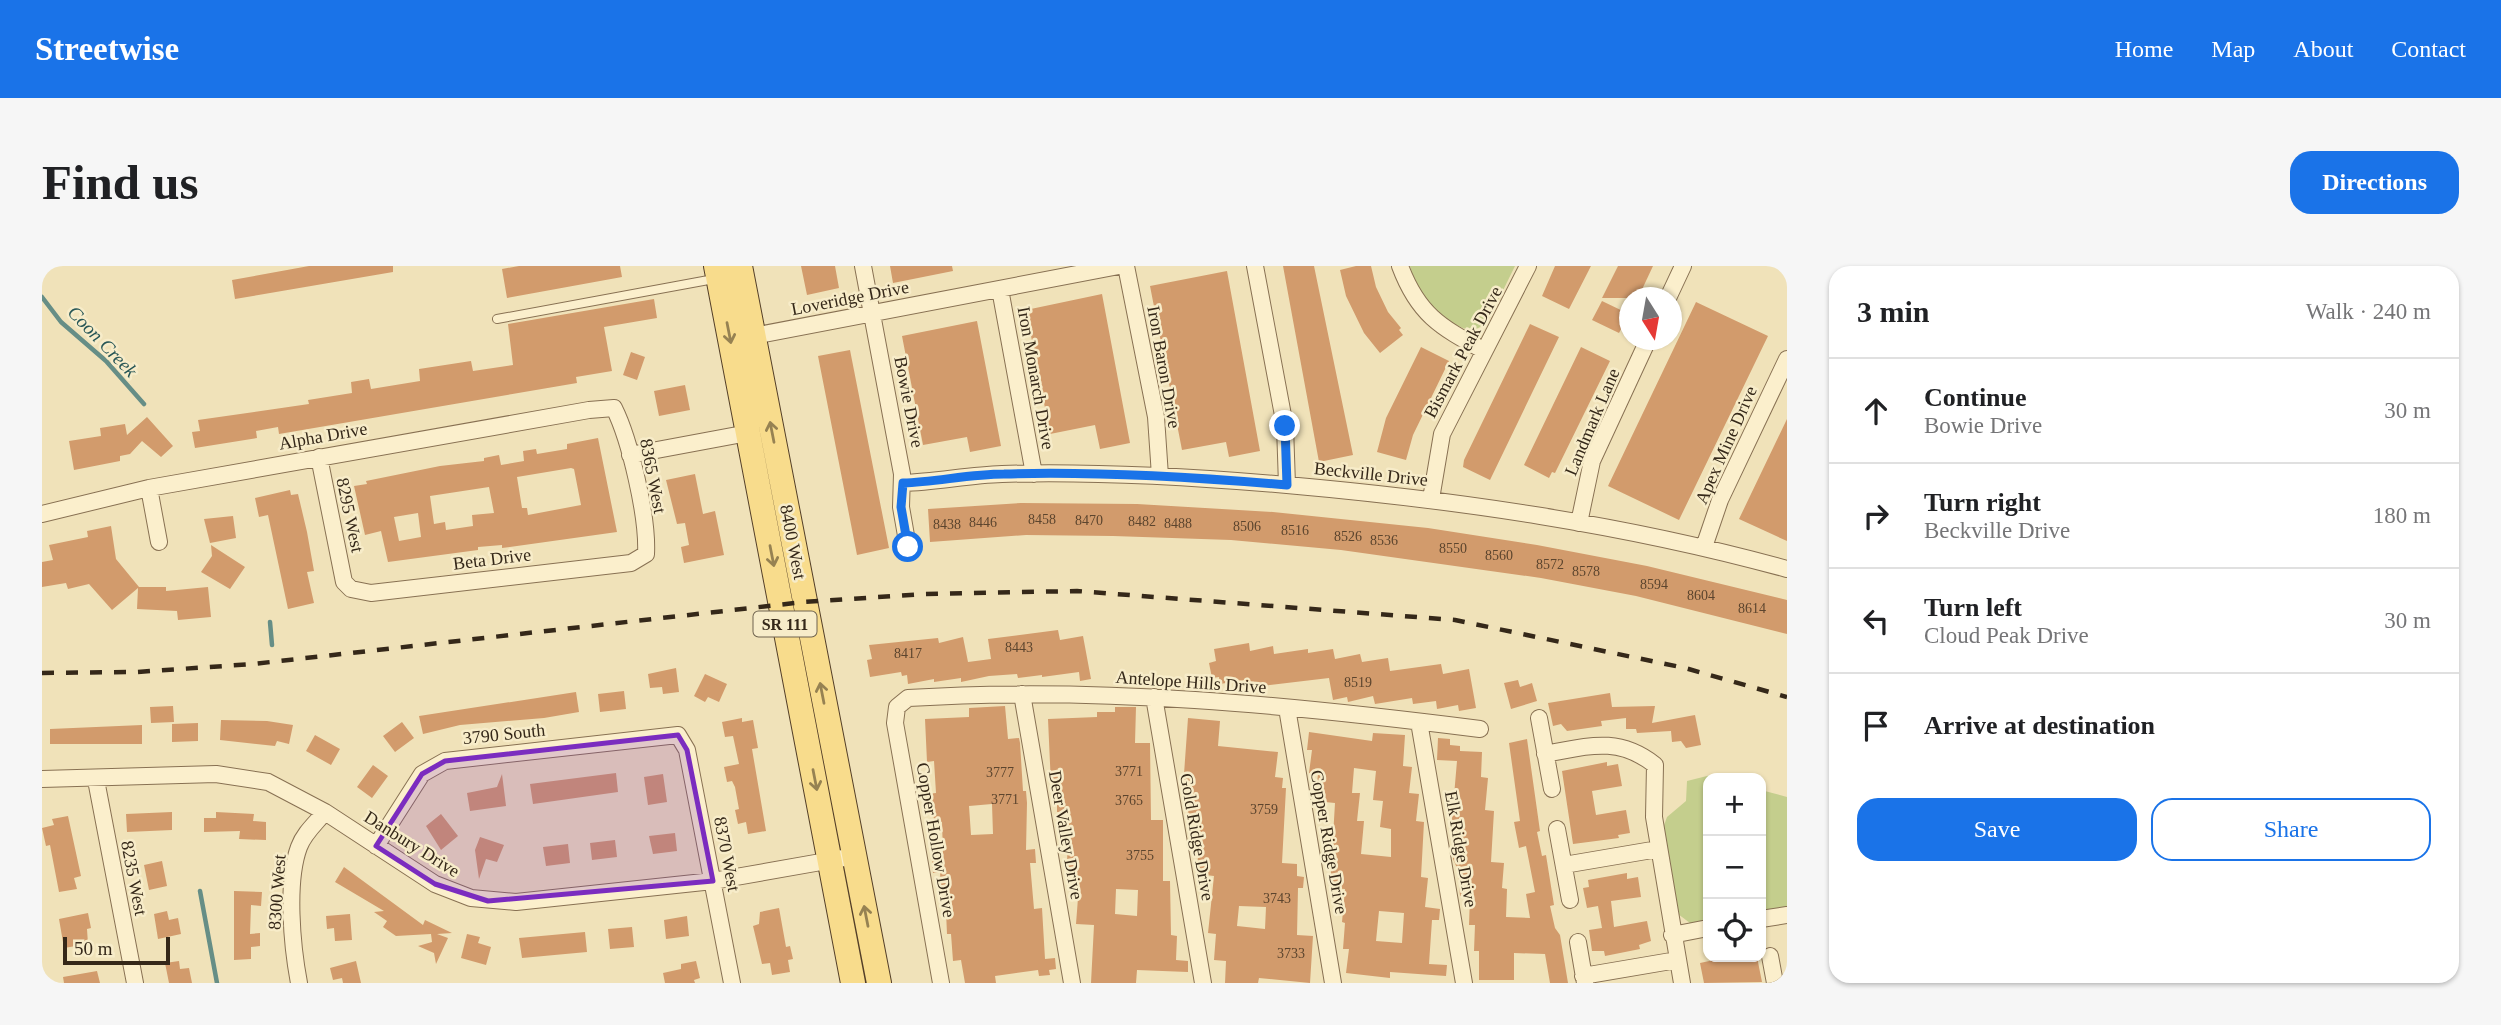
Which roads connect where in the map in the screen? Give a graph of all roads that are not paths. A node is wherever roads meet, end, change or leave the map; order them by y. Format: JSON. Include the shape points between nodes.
{"nodes":[{"id":1,"x":863,"y":266,"type":"edge"},
{"id":2,"x":1119,"y":266,"type":"edge"},
{"id":3,"x":1126,"y":266,"type":"edge"},
{"id":4,"x":1255,"y":266,"type":"edge"},
{"id":5,"x":1400,"y":266,"type":"edge"},
{"id":6,"x":1528,"y":266,"type":"edge"},
{"id":7,"x":1683,"y":266,"type":"edge"},
{"id":8,"x":729,"y":271,"type":"edge"},
{"id":9,"x":1673,"y":287,"type":"edge"},
{"id":10,"x":1000,"y":289,"type":"junction"},
{"id":11,"x":872,"y":314,"type":"junction"},
{"id":12,"x":497,"y":319,"type":"dead end"},
{"id":13,"x":753,"y":336,"type":"junction"},
{"id":14,"x":1482,"y":350,"type":"junction"},
{"id":15,"x":1643,"y":350,"type":"edge"},
{"id":16,"x":1787,"y":359,"type":"edge"},
{"id":17,"x":614,"y":408,"type":"joint"},
{"id":18,"x":748,"y":433,"type":"junction"},
{"id":19,"x":630,"y":455,"type":"junction"},
{"id":20,"x":319,"y":457,"type":"junction"},
{"id":21,"x":1034,"y":474,"type":"junction"},
{"id":22,"x":1160,"y":476,"type":"junction"},
{"id":23,"x":903,"y":483,"type":"junction"},
{"id":24,"x":1287,"y":485,"type":"junction"},
{"id":25,"x":149,"y":488,"type":"junction"},
{"id":26,"x":1431,"y":499,"type":"junction"},
{"id":27,"x":42,"y":514,"type":"edge"},
{"id":28,"x":1578,"y":523,"type":"junction"},
{"id":29,"x":159,"y":542,"type":"dead end"},
{"id":30,"x":908,"y":547,"type":"dead end"},
{"id":31,"x":1704,"y":547,"type":"junction"},
{"id":32,"x":646,"y":554,"type":"joint"},
{"id":33,"x":1787,"y":569,"type":"edge"},
{"id":34,"x":344,"y":582,"type":"joint"},
{"id":35,"x":1022,"y":695,"type":"junction"},
{"id":36,"x":1154,"y":697,"type":"junction"},
{"id":37,"x":899,"y":705,"type":"joint"},
{"id":38,"x":1287,"y":708,"type":"junction"},
{"id":39,"x":1539,"y":718,"type":"dead end"},
{"id":40,"x":1419,"y":722,"type":"junction"},
{"id":41,"x":1480,"y":729,"type":"dead end"},
{"id":42,"x":678,"y":735,"type":"joint"},
{"id":43,"x":1545,"y":754,"type":"junction"},
{"id":44,"x":42,"y":779,"type":"edge"},
{"id":45,"x":96,"y":780,"type":"junction"},
{"id":46,"x":1552,"y":789,"type":"dead end"},
{"id":47,"x":325,"y":812,"type":"junction"},
{"id":48,"x":1558,"y":829,"type":"dead end"},
{"id":49,"x":376,"y":846,"type":"junction"},
{"id":50,"x":1658,"y":849,"type":"junction"},
{"id":51,"x":855,"y":856,"type":"junction"},
{"id":52,"x":830,"y":860,"type":"junction"},
{"id":53,"x":1564,"y":865,"type":"junction"},
{"id":54,"x":713,"y":881,"type":"junction"},
{"id":55,"x":1570,"y":900,"type":"dead end"},
{"id":56,"x":1787,"y":915,"type":"edge"},
{"id":57,"x":1766,"y":918,"type":"edge"},
{"id":58,"x":1703,"y":929,"type":"edge"},
{"id":59,"x":1672,"y":934,"type":"junction"},
{"id":60,"x":1578,"y":942,"type":"dead end"},
{"id":61,"x":1770,"y":956,"type":"dead end"},
{"id":62,"x":1677,"y":960,"type":"junction"},
{"id":63,"x":1584,"y":980,"type":"edge"},
{"id":64,"x":135,"y":983,"type":"edge"},
{"id":65,"x":299,"y":983,"type":"edge"},
{"id":66,"x":732,"y":983,"type":"edge"},
{"id":67,"x":853,"y":983,"type":"edge"},
{"id":68,"x":879,"y":983,"type":"edge"},
{"id":69,"x":941,"y":983,"type":"edge"},
{"id":70,"x":1072,"y":983,"type":"edge"},
{"id":71,"x":1203,"y":983,"type":"edge"},
{"id":72,"x":1334,"y":983,"type":"edge"},
{"id":73,"x":1464,"y":983,"type":"edge"},
{"id":74,"x":1682,"y":983,"type":"edge"},
{"id":75,"x":1775,"y":983,"type":"edge"}],
"edges":[{"from":1,"to":11,"type":"street","name":"Bowie Drive"},
{"from":2,"to":10,"type":"street","name":"Loveridge Drive"},
{"from":3,"to":22,"type":"street","name":"Iron Baron Drive","via":[[1156,417]]},
{"from":4,"to":24,"type":"street","via":[[1285,426]]},
{"from":5,"to":14,"type":"street","via":[[1417,304],[1438,325]]},
{"from":6,"to":14,"type":"street","name":"Bismark Peak Drive"},
{"from":7,"to":9,"type":"street"},
{"from":8,"to":12,"type":"lane"},
{"from":8,"to":13,"type":"main road","name":"8400 West","number":"SR 111"},
{"from":8,"to":18,"type":"main road","name":"8400 West","number":"SR 111","one_way":true},
{"from":10,"to":11,"type":"street","name":"Loveridge Drive"},
{"from":10,"to":21,"type":"street","name":"Iron Monarch Drive"},
{"from":11,"to":13,"type":"street","name":"Loveridge Drive"},
{"from":11,"to":23,"type":"street","name":"Bowie Drive"},
{"from":51,"to":13,"type":"main road","name":"8400 West","number":"SR 111","one_way":true},
{"from":14,"to":26,"type":"street","name":"Bismark Peak Drive","via":[[1442,434]]},
{"from":15,"to":28,"type":"street","name":"Landmark Lane","via":[[1592,461]]},
{"from":16,"to":31,"type":"street","name":"Apex Mine Drive","via":[[1720,499]]},
{"from":17,"to":19,"type":"street","name":"8365 West"},
{"from":17,"to":20,"type":"street","name":"Alpha Drive"},
{"from":18,"to":19,"type":"street"},
{"from":18,"to":52,"type":"main road","name":"8400 West","number":"SR 111","one_way":true},
{"from":19,"to":32,"type":"street","name":"8365 West"},
{"from":20,"to":25,"type":"street","name":"Alpha Drive"},
{"from":20,"to":34,"type":"street","name":"8295 West"},
{"from":21,"to":22,"type":"street","name":"Beckville Drive"},
{"from":21,"to":23,"type":"street","name":"Beckville Drive"},
{"from":22,"to":24,"type":"street","name":"Beckville Drive"},
{"from":23,"to":30,"type":"street","name":"Bowie Drive","via":[[901,507]]},
{"from":24,"to":26,"type":"street","name":"Beckville Drive"},
{"from":25,"to":27,"type":"street","name":"Alpha Drive"},
{"from":25,"to":29,"type":"street"},
{"from":26,"to":28,"type":"street","name":"Beckville Drive"},
{"from":28,"to":31,"type":"street","name":"Beckville Drive"},
{"from":31,"to":33,"type":"street","name":"Beckville Drive"},
{"from":32,"to":34,"type":"street","name":"Beta Drive","via":[[631,563],[370,593],[351,589]]},
{"from":35,"to":36,"type":"street","name":"Antelope Hills Drive"},
{"from":35,"to":37,"type":"street","name":"Antelope Hills Drive","via":[[908,698]]},
{"from":35,"to":70,"type":"street","name":"Deer Valley Drive"},
{"from":36,"to":38,"type":"street","name":"Antelope Hills Drive"},
{"from":36,"to":71,"type":"street","name":"Gold Ridge Drive"},
{"from":37,"to":69,"type":"street","name":"Copper Hollow Drive","via":[[895,723]]},
{"from":38,"to":40,"type":"street","name":"Antelope Hills Drive"},
{"from":38,"to":72,"type":"street","name":"Copper Ridge Drive"},
{"from":39,"to":43,"type":"street"},
{"from":40,"to":41,"type":"street","name":"Antelope Hills Drive"},
{"from":40,"to":73,"type":"street","name":"Elk Ridge Drive"},
{"from":42,"to":49,"type":"street","name":"3790 South","via":[[445,761],[422,774]]},
{"from":42,"to":54,"type":"street","name":"8370 West","via":[[687,750]]},
{"from":43,"to":46,"type":"street"},
{"from":43,"to":50,"type":"street","via":[[1592,746],[1623,747],[1654,765]]},
{"from":44,"to":45,"type":"street","name":"Danbury Drive"},
{"from":45,"to":47,"type":"street","name":"Danbury Drive","via":[[245,776],[289,790]]},
{"from":45,"to":64,"type":"street","name":"8235 West"},
{"from":47,"to":49,"type":"street","name":"Danbury Drive"},
{"from":47,"to":65,"type":"street","name":"8300 West","via":[[307,833],[296,857],[292,933]]},
{"from":48,"to":53,"type":"street"},
{"from":49,"to":54,"type":"street","name":"Danbury Drive","via":[[435,884],[488,901],[584,896]]},
{"from":50,"to":53,"type":"street"},
{"from":50,"to":59,"type":"street"},
{"from":51,"to":52,"type":"street","name":"Danbury Drive"},
{"from":68,"to":51,"type":"main road","name":"8400 West","number":"SR 111","one_way":true},
{"from":52,"to":54,"type":"street","name":"Danbury Drive"},
{"from":52,"to":67,"type":"main road","name":"8400 West","number":"SR 111"},
{"from":53,"to":55,"type":"street"},
{"from":54,"to":66,"type":"street","name":"8370 West"},
{"from":56,"to":57,"type":"street"},
{"from":58,"to":59,"type":"street"},
{"from":59,"to":62,"type":"street"},
{"from":60,"to":63,"type":"street"},
{"from":61,"to":75,"type":"street"},
{"from":62,"to":63,"type":"street"},
{"from":62,"to":74,"type":"street"}]}
